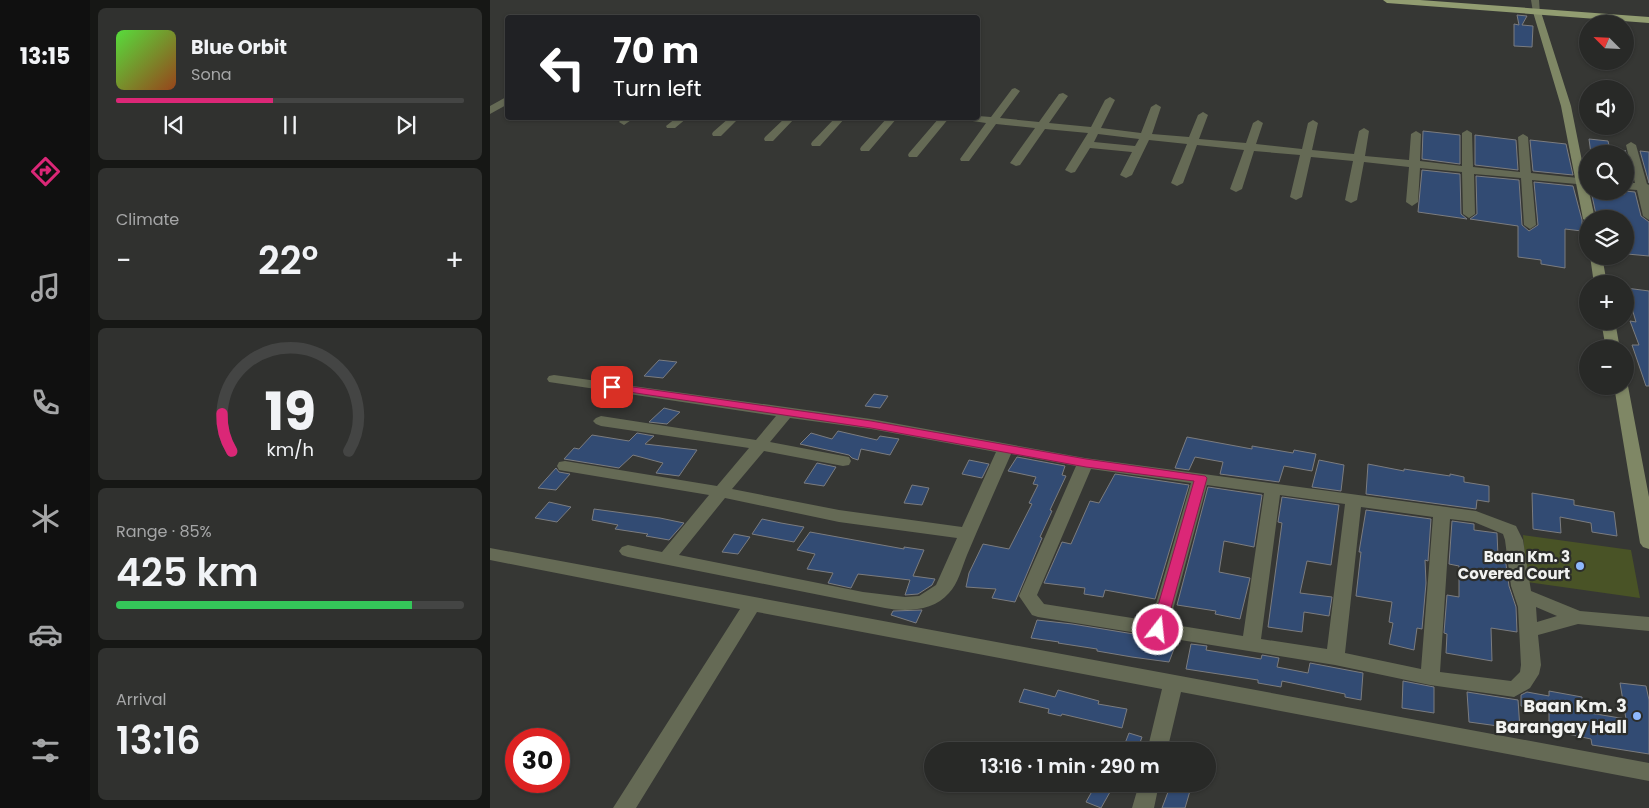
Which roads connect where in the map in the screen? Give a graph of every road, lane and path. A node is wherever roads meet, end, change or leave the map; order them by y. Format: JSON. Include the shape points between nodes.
{"nodes":[{"id":1,"x":1387,"y":0,"type":"edge"},
{"id":2,"x":1535,"y":0,"type":"edge"},
{"id":3,"x":1537,"y":12,"type":"junction"},
{"id":4,"x":1649,"y":20,"type":"edge"},
{"id":5,"x":1015,"y":91,"type":"dead end"},
{"id":6,"x":1063,"y":96,"type":"dead end"},
{"id":7,"x":1110,"y":100,"type":"dead end"},
{"id":8,"x":505,"y":101,"type":"edge"},
{"id":9,"x":1156,"y":108,"type":"dead end"},
{"id":10,"x":490,"y":110,"type":"edge"},
{"id":11,"x":1203,"y":116,"type":"dead end"},
{"id":12,"x":980,"y":119,"type":"edge"},
{"id":13,"x":679,"y":120,"type":"edge"},
{"id":14,"x":732,"y":120,"type":"edge"},
{"id":15,"x":788,"y":120,"type":"edge"},
{"id":16,"x":838,"y":120,"type":"edge"},
{"id":17,"x":890,"y":120,"type":"edge"},
{"id":18,"x":942,"y":120,"type":"edge"},
{"id":19,"x":995,"y":120,"type":"junction"},
{"id":20,"x":1258,"y":123,"type":"dead end"},
{"id":21,"x":1313,"y":123,"type":"dead end"},
{"id":22,"x":1042,"y":125,"type":"junction"},
{"id":23,"x":671,"y":126,"type":"dead end"},
{"id":24,"x":1364,"y":131,"type":"dead end"},
{"id":25,"x":1094,"y":132,"type":"junction"},
{"id":26,"x":1467,"y":133,"type":"dead end"},
{"id":27,"x":717,"y":134,"type":"dead end"},
{"id":28,"x":1416,"y":134,"type":"dead end"},
{"id":29,"x":1145,"y":137,"type":"junction"},
{"id":30,"x":1523,"y":137,"type":"dead end"},
{"id":31,"x":769,"y":138,"type":"dead end"},
{"id":32,"x":1193,"y":142,"type":"junction"},
{"id":33,"x":816,"y":144,"type":"dead end"},
{"id":34,"x":1086,"y":144,"type":"junction"},
{"id":35,"x":865,"y":148,"type":"dead end"},
{"id":36,"x":1250,"y":148,"type":"junction"},
{"id":37,"x":1139,"y":150,"type":"junction"},
{"id":38,"x":1306,"y":153,"type":"junction"},
{"id":39,"x":1634,"y":154,"type":"edge"},
{"id":40,"x":913,"y":155,"type":"dead end"},
{"id":41,"x":1579,"y":158,"type":"edge"},
{"id":42,"x":966,"y":159,"type":"dead end"},
{"id":43,"x":1360,"y":159,"type":"junction"},
{"id":44,"x":1016,"y":162,"type":"dead end"},
{"id":45,"x":1414,"y":164,"type":"junction"},
{"id":46,"x":1071,"y":170,"type":"dead end"},
{"id":47,"x":1468,"y":170,"type":"junction"},
{"id":48,"x":1126,"y":175,"type":"dead end"},
{"id":49,"x":1525,"y":176,"type":"junction"},
{"id":50,"x":1579,"y":181,"type":"edge"},
{"id":51,"x":1177,"y":183,"type":"dead end"},
{"id":52,"x":1645,"y":188,"type":"edge"},
{"id":53,"x":1236,"y":189,"type":"dead end"},
{"id":54,"x":1296,"y":197,"type":"dead end"},
{"id":55,"x":1351,"y":200,"type":"dead end"},
{"id":56,"x":1412,"y":202,"type":"dead end"},
{"id":57,"x":1469,"y":214,"type":"dead end"},
{"id":58,"x":1649,"y":216,"type":"edge"},
{"id":59,"x":1530,"y":225,"type":"dead end"},
{"id":60,"x":554,"y":379,"type":"dead end"},
{"id":61,"x":1623,"y":395,"type":"edge"},
{"id":62,"x":786,"y":413,"type":"junction"},
{"id":63,"x":601,"y":421,"type":"dead end"},
{"id":64,"x":760,"y":445,"type":"junction"},
{"id":65,"x":1006,"y":449,"type":"junction"},
{"id":66,"x":844,"y":461,"type":"dead end"},
{"id":67,"x":1086,"y":463,"type":"junction"},
{"id":68,"x":565,"y":466,"type":"dead end"},
{"id":69,"x":1201,"y":478,"type":"junction"},
{"id":70,"x":1273,"y":488,"type":"junction"},
{"id":71,"x":720,"y":492,"type":"junction"},
{"id":72,"x":1354,"y":499,"type":"junction"},
{"id":73,"x":1442,"y":512,"type":"junction"},
{"id":74,"x":969,"y":534,"type":"junction"},
{"id":75,"x":1649,"y":543,"type":"edge"},
{"id":76,"x":628,"y":551,"type":"dead end"},
{"id":77,"x":490,"y":554,"type":"edge"},
{"id":78,"x":667,"y":558,"type":"junction"},
{"id":79,"x":1523,"y":595,"type":"junction"},
{"id":80,"x":752,"y":605,"type":"junction"},
{"id":81,"x":1578,"y":617,"type":"junction"},
{"id":82,"x":1649,"y":624,"type":"edge"},
{"id":83,"x":1158,"y":630,"type":"junction"},
{"id":84,"x":1528,"y":631,"type":"junction"},
{"id":85,"x":1251,"y":645,"type":"junction"},
{"id":86,"x":1335,"y":658,"type":"junction"},
{"id":87,"x":1430,"y":678,"type":"junction"},
{"id":88,"x":1174,"y":684,"type":"junction"},
{"id":89,"x":1159,"y":742,"type":"edge"},
{"id":90,"x":1649,"y":772,"type":"edge"},
{"id":91,"x":1147,"y":792,"type":"edge"},
{"id":92,"x":624,"y":808,"type":"edge"},
{"id":93,"x":1143,"y":808,"type":"edge"}],
"edges":[{"from":1,"to":3,"type":"main road"},
{"from":2,"to":3,"type":"street"},
{"from":3,"to":4,"type":"main road"},
{"from":3,"to":41,"type":"street"},
{"from":5,"to":19,"type":"street"},
{"from":6,"to":22,"type":"street"},
{"from":7,"to":25,"type":"street"},
{"from":8,"to":10,"type":"street"},
{"from":9,"to":29,"type":"street"},
{"from":11,"to":32,"type":"street"},
{"from":12,"to":19,"type":"street"},
{"from":13,"to":23,"type":"street"},
{"from":14,"to":27,"type":"street"},
{"from":15,"to":31,"type":"street"},
{"from":16,"to":33,"type":"street"},
{"from":17,"to":35,"type":"street"},
{"from":18,"to":40,"type":"street"},
{"from":19,"to":22,"type":"street"},
{"from":19,"to":42,"type":"street"},
{"from":20,"to":36,"type":"street"},
{"from":21,"to":38,"type":"street"},
{"from":22,"to":25,"type":"street"},
{"from":22,"to":44,"type":"street"},
{"from":24,"to":43,"type":"street"},
{"from":25,"to":29,"type":"street"},
{"from":25,"to":34,"type":"street"},
{"from":26,"to":47,"type":"street"},
{"from":28,"to":45,"type":"street"},
{"from":29,"to":32,"type":"street"},
{"from":29,"to":37,"type":"street"},
{"from":30,"to":49,"type":"street"},
{"from":32,"to":36,"type":"street"},
{"from":32,"to":51,"type":"street"},
{"from":34,"to":37,"type":"street"},
{"from":34,"to":46,"type":"street"},
{"from":36,"to":38,"type":"street"},
{"from":36,"to":53,"type":"street"},
{"from":37,"to":48,"type":"street"},
{"from":38,"to":43,"type":"street"},
{"from":38,"to":54,"type":"street"},
{"from":39,"to":52,"type":"street"},
{"from":43,"to":45,"type":"street"},
{"from":43,"to":55,"type":"street"},
{"from":45,"to":47,"type":"street"},
{"from":45,"to":56,"type":"street"},
{"from":47,"to":49,"type":"street"},
{"from":47,"to":57,"type":"street"},
{"from":49,"to":50,"type":"street"},
{"from":49,"to":59,"type":"street"},
{"from":52,"to":58,"type":"street"},
{"from":60,"to":62,"type":"street"},
{"from":61,"to":75,"type":"street"},
{"from":62,"to":64,"type":"street"},
{"from":62,"to":65,"type":"street","via":[[871,424]]},
{"from":63,"to":64,"type":"street"},
{"from":64,"to":66,"type":"street"},
{"from":64,"to":71,"type":"street"},
{"from":65,"to":67,"type":"street"},
{"from":65,"to":74,"type":"street"},
{"from":67,"to":69,"type":"street"},
{"from":67,"to":83,"type":"street","via":[[1028,596],[1038,610]]},
{"from":68,"to":71,"type":"street"},
{"from":69,"to":70,"type":"street"},
{"from":69,"to":83,"type":"street"},
{"from":70,"to":72,"type":"street"},
{"from":70,"to":85,"type":"street"},
{"from":71,"to":74,"type":"street","via":[[839,516]]},
{"from":71,"to":78,"type":"street"},
{"from":72,"to":73,"type":"street"},
{"from":72,"to":86,"type":"street"},
{"from":73,"to":79,"type":"street","via":[[1491,522],[1510,530]]},
{"from":73,"to":87,"type":"street"},
{"from":74,"to":78,"type":"street","via":[[943,589],[933,599],[918,603],[863,598]]},
{"from":76,"to":78,"type":"street"},
{"from":77,"to":80,"type":"street"},
{"from":79,"to":81,"type":"street"},
{"from":79,"to":84,"type":"street"},
{"from":80,"to":88,"type":"street"},
{"from":80,"to":92,"type":"street"},
{"from":81,"to":82,"type":"street"},
{"from":81,"to":84,"type":"street"},
{"from":83,"to":85,"type":"street"},
{"from":84,"to":87,"type":"street","via":[[1529,674],[1514,689]]},
{"from":85,"to":86,"type":"street"},
{"from":86,"to":87,"type":"street"},
{"from":88,"to":89,"type":"street"},
{"from":88,"to":90,"type":"street"},
{"from":91,"to":93,"type":"street"}]}
